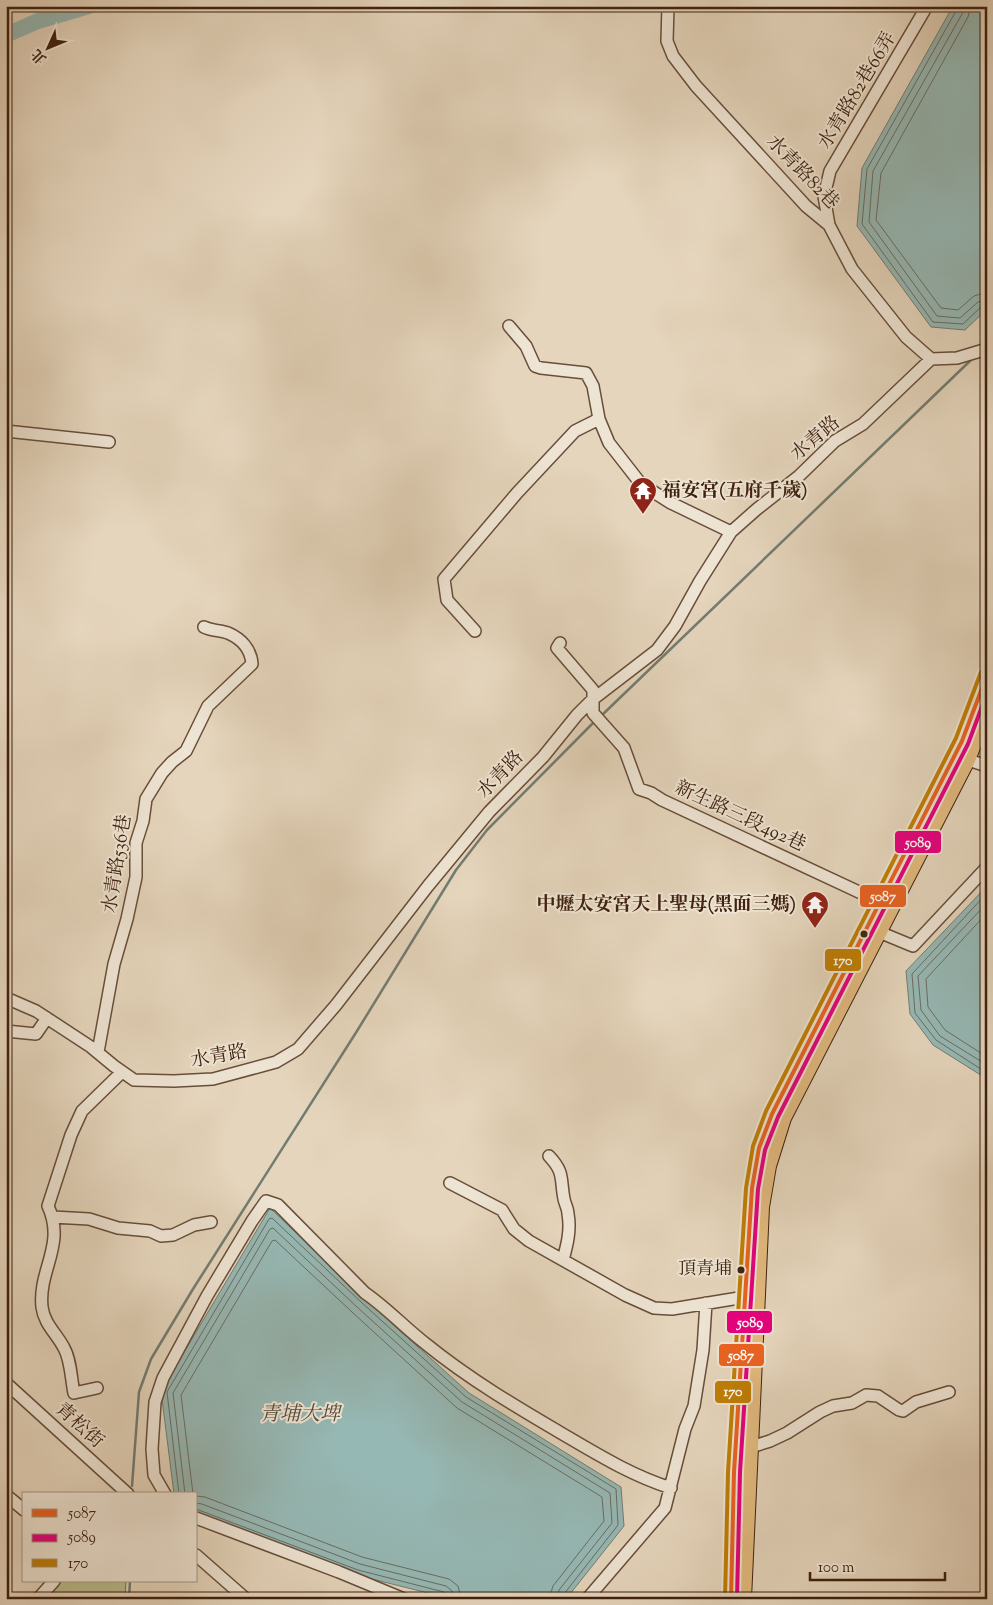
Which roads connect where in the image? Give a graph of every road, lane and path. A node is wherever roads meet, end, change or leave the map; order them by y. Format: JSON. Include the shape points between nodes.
{"nodes":[{"id":1,"x":668,"y":6,"type":"edge"},
{"id":2,"x":927,"y":6,"type":"edge"},
{"id":3,"x":829,"y":226,"type":"junction"},
{"id":4,"x":509,"y":326,"type":"dead end"},
{"id":5,"x":987,"y":349,"type":"edge"},
{"id":6,"x":931,"y":359,"type":"junction"},
{"id":7,"x":599,"y":419,"type":"junction"},
{"id":8,"x":6,"y":430,"type":"edge"},
{"id":9,"x":109,"y":442,"type":"dead end"},
{"id":10,"x":732,"y":532,"type":"junction"},
{"id":11,"x":204,"y":627,"type":"dead end"},
{"id":12,"x":475,"y":631,"type":"dead end"},
{"id":13,"x":560,"y":643,"type":"dead end"},
{"id":14,"x":987,"y":674,"type":"edge"},
{"id":15,"x":592,"y":700,"type":"junction"},
{"id":16,"x":987,"y":710,"type":"edge"},
{"id":17,"x":968,"y":760,"type":"junction"},
{"id":18,"x":987,"y":766,"type":"edge"},
{"id":19,"x":987,"y":867,"type":"edge"},
{"id":20,"x":885,"y":904,"type":"junction"},
{"id":21,"x":879,"y":932,"type":"junction"},
{"id":22,"x":6,"y":998,"type":"edge"},
{"id":23,"x":47,"y":1018,"type":"junction"},
{"id":24,"x":6,"y":1031,"type":"edge"},
{"id":25,"x":98,"y":1052,"type":"junction"},
{"id":26,"x":122,"y":1072,"type":"junction"},
{"id":27,"x":549,"y":1156,"type":"dead end"},
{"id":28,"x":450,"y":1182,"type":"dead end"},
{"id":29,"x":53,"y":1218,"type":"junction"},
{"id":30,"x":211,"y":1222,"type":"dead end"},
{"id":31,"x":562,"y":1260,"type":"junction"},
{"id":32,"x":745,"y":1297,"type":"junction"},
{"id":33,"x":706,"y":1303,"type":"junction"},
{"id":34,"x":6,"y":1384,"type":"edge"},
{"id":35,"x":97,"y":1388,"type":"dead end"},
{"id":36,"x":949,"y":1392,"type":"dead end"},
{"id":37,"x":750,"y":1447,"type":"junction"},
{"id":38,"x":671,"y":1488,"type":"junction"},
{"id":39,"x":126,"y":1492,"type":"edge"},
{"id":40,"x":164,"y":1492,"type":"edge"},
{"id":41,"x":6,"y":1495,"type":"edge"},
{"id":42,"x":22,"y":1508,"type":"edge"},
{"id":43,"x":198,"y":1519,"type":"edge"},
{"id":44,"x":198,"y":1556,"type":"edge"},
{"id":45,"x":53,"y":1582,"type":"edge"},
{"id":46,"x":38,"y":1599,"type":"edge"},
{"id":47,"x":246,"y":1599,"type":"edge"},
{"id":48,"x":404,"y":1599,"type":"edge"},
{"id":49,"x":587,"y":1599,"type":"edge"},
{"id":50,"x":731,"y":1599,"type":"edge"},
{"id":51,"x":744,"y":1599,"type":"edge"}],
"edges":[{"from":1,"to":3,"type":"street","name":"水青路82巷","via":[[668,41],[673,56],[696,86],[806,206]]},
{"from":2,"to":3,"type":"street","name":"水青路82巷66弄","via":[[830,171],[824,196]]},
{"from":3,"to":6,"type":"street","name":"水青路82巷","via":[[852,269],[906,337]]},
{"from":4,"to":7,"type":"street","via":[[526,346],[535,366],[586,373],[593,386]]},
{"from":5,"to":6,"type":"street","via":[[957,358]]},
{"from":6,"to":10,"type":"street","name":"水青路","via":[[863,424],[835,441]]},
{"from":7,"to":10,"type":"street","via":[[610,442],[641,484],[671,503]]},
{"from":7,"to":12,"type":"street","via":[[575,431],[517,493],[444,580],[447,600]]},
{"from":8,"to":9,"type":"street"},
{"from":10,"to":15,"type":"street","name":"水青路","via":[[676,626],[657,650]]},
{"from":11,"to":25,"type":"street","name":"水青路536巷","via":[[237,638],[251,653],[252,664],[208,706],[186,751],[162,773],[146,799],[136,843],[136,877],[114,964]]},
{"from":13,"to":15,"type":"street","via":[[557,648],[563,657],[593,690]]},
{"from":14,"to":20,"type":"main road","via":[[962,741]]},
{"from":15,"to":20,"type":"street","name":"新生路三段492巷","via":[[593,713],[624,748],[640,789]]},
{"from":15,"to":26,"type":"street","name":"水青路","via":[[477,827],[298,1049],[276,1062],[213,1079],[134,1080]]},
{"from":16,"to":17,"type":"main road"},
{"from":17,"to":18,"type":"street"},
{"from":17,"to":20,"type":"main road"},
{"from":19,"to":21,"type":"street","via":[[913,946]]},
{"from":20,"to":21,"type":"main road"},
{"from":20,"to":32,"type":"main road","via":[[772,1114],[759,1148],[752,1188]]},
{"from":21,"to":37,"type":"main road","via":[[784,1118],[769,1166],[762,1207]]},
{"from":22,"to":23,"type":"street","name":"水青路"},
{"from":23,"to":24,"type":"street","via":[[36,1034]]},
{"from":23,"to":25,"type":"street","name":"水青路"},
{"from":25,"to":26,"type":"street","name":"水青路"},
{"from":26,"to":29,"type":"street","via":[[82,1111],[48,1206]]},
{"from":27,"to":31,"type":"street","via":[[563,1177],[569,1216],[569,1236]]},
{"from":28,"to":31,"type":"street","via":[[502,1210],[514,1229]]},
{"from":29,"to":30,"type":"street","via":[[89,1218],[118,1228],[150,1231],[161,1236]]},
{"from":29,"to":35,"type":"street","via":[[54,1243],[44,1282],[42,1307],[45,1321],[65,1349],[74,1393]]},
{"from":31,"to":33,"type":"street","via":[[654,1308]]},
{"from":32,"to":33,"type":"street"},
{"from":32,"to":50,"type":"main road","via":[[734,1472]]},
{"from":33,"to":38,"type":"street","via":[[694,1406]]},
{"from":34,"to":39,"type":"street","name":"青松街"},
{"from":36,"to":37,"type":"street","via":[[916,1402],[903,1411],[878,1396],[866,1395],[852,1403],[833,1406],[787,1433]]},
{"from":37,"to":51,"type":"main road"},
{"from":38,"to":40,"type":"street","via":[[621,1468],[474,1379],[425,1344],[365,1293],[278,1205],[266,1201],[207,1296],[163,1378],[155,1402],[152,1449],[154,1475]]},
{"from":38,"to":49,"type":"street","via":[[665,1508]]},
{"from":41,"to":42,"type":"street"},
{"from":43,"to":48,"type":"street"},
{"from":44,"to":47,"type":"street"},
{"from":45,"to":46,"type":"street"}]}
